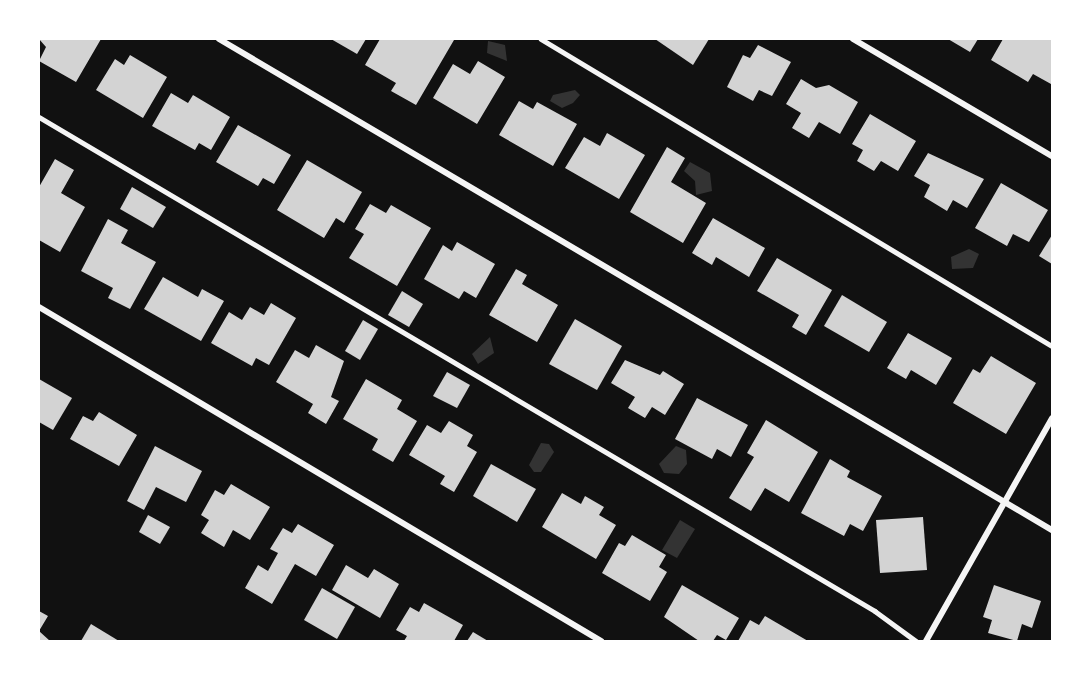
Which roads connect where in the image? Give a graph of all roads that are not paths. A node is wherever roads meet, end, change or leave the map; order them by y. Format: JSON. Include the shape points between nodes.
{"nodes":[{"id":1,"x":219,"y":39,"type":"edge"},
{"id":2,"x":541,"y":39,"type":"edge"},
{"id":3,"x":853,"y":39,"type":"edge"},
{"id":4,"x":39,"y":117,"type":"edge"},
{"id":5,"x":1052,"y":156,"type":"edge"},
{"id":6,"x":39,"y":307,"type":"edge"},
{"id":7,"x":1052,"y":346,"type":"edge"},
{"id":8,"x":1052,"y":418,"type":"edge"},
{"id":9,"x":1003,"y":501,"type":"junction"},
{"id":10,"x":1052,"y":530,"type":"edge"},
{"id":11,"x":601,"y":641,"type":"edge"},
{"id":12,"x":916,"y":641,"type":"edge"},
{"id":13,"x":926,"y":641,"type":"edge"}],
"edges":[{"from":1,"to":9,"type":"street"},
{"from":2,"to":7,"type":"lane"},
{"from":3,"to":5,"type":"street"},
{"from":4,"to":12,"type":"lane","via":[[874,611]]},
{"from":6,"to":11,"type":"street"},
{"from":8,"to":9,"type":"street"},
{"from":9,"to":10,"type":"street"},
{"from":9,"to":13,"type":"street"}]}
